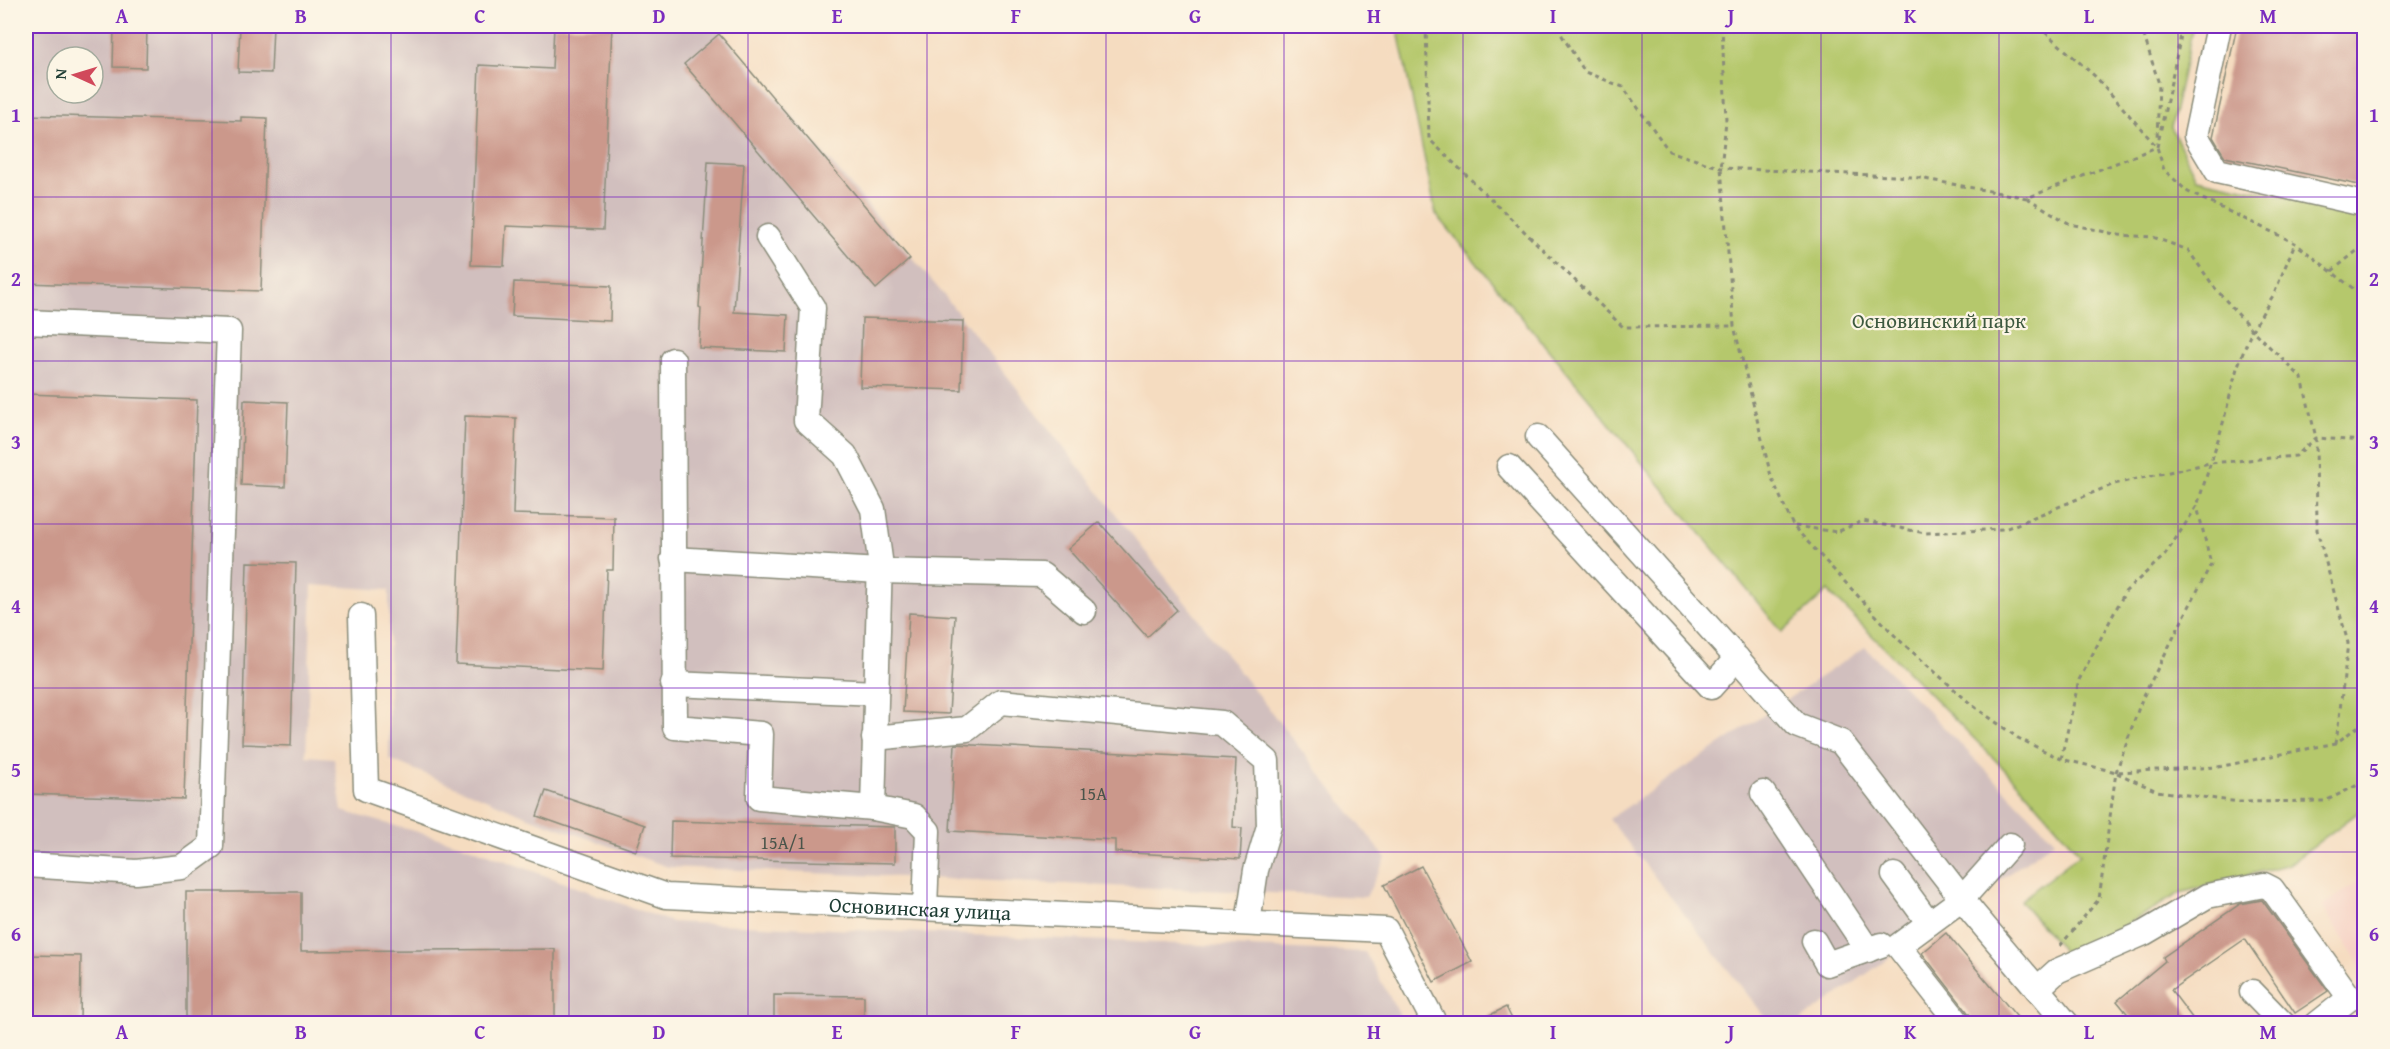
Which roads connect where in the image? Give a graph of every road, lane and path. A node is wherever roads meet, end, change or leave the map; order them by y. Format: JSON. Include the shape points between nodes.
{"nodes":[{"id":1,"x":1426,"y":26,"type":"edge"},
{"id":2,"x":1560,"y":26,"type":"edge"},
{"id":3,"x":1722,"y":26,"type":"edge"},
{"id":4,"x":2141,"y":26,"type":"edge"},
{"id":5,"x":2182,"y":26,"type":"edge"},
{"id":6,"x":2218,"y":26,"type":"edge"},
{"id":7,"x":2157,"y":147,"type":"junction"},
{"id":8,"x":1722,"y":168,"type":"junction"},
{"id":9,"x":2027,"y":198,"type":"junction"},
{"id":10,"x":2364,"y":204,"type":"edge"},
{"id":11,"x":768,"y":237,"type":"dead end"},
{"id":12,"x":2295,"y":243,"type":"dead end"},
{"id":13,"x":2364,"y":245,"type":"edge"},
{"id":14,"x":2332,"y":272,"type":"dead end"},
{"id":15,"x":26,"y":322,"type":"edge"},
{"id":16,"x":1734,"y":326,"type":"junction"},
{"id":17,"x":2252,"y":330,"type":"junction"},
{"id":18,"x":673,"y":360,"type":"dead end"},
{"id":19,"x":1538,"y":437,"type":"dead end"},
{"id":20,"x":2316,"y":438,"type":"junction"},
{"id":21,"x":2364,"y":441,"type":"edge"},
{"id":22,"x":2210,"y":463,"type":"junction"},
{"id":23,"x":1509,"y":467,"type":"dead end"},
{"id":24,"x":2197,"y":506,"type":"junction"},
{"id":25,"x":1793,"y":526,"type":"junction"},
{"id":26,"x":673,"y":559,"type":"junction"},
{"id":27,"x":880,"y":571,"type":"junction"},
{"id":28,"x":1084,"y":611,"type":"dead end"},
{"id":29,"x":361,"y":616,"type":"dead end"},
{"id":30,"x":1737,"y":658,"type":"junction"},
{"id":31,"x":673,"y":684,"type":"junction"},
{"id":32,"x":876,"y":693,"type":"junction"},
{"id":33,"x":2364,"y":722,"type":"edge"},
{"id":34,"x":874,"y":738,"type":"junction"},
{"id":35,"x":2336,"y":743,"type":"junction"},
{"id":36,"x":2061,"y":759,"type":"junction"},
{"id":37,"x":2116,"y":772,"type":"junction"},
{"id":38,"x":2364,"y":782,"type":"edge"},
{"id":39,"x":1762,"y":793,"type":"dead end"},
{"id":40,"x":873,"y":808,"type":"junction"},
{"id":41,"x":2010,"y":845,"type":"dead end"},
{"id":42,"x":26,"y":865,"type":"edge"},
{"id":43,"x":1894,"y":875,"type":"dead end"},
{"id":44,"x":1967,"y":906,"type":"junction"},
{"id":45,"x":925,"y":908,"type":"junction"},
{"id":46,"x":1248,"y":923,"type":"junction"},
{"id":47,"x":1929,"y":923,"type":"junction"},
{"id":48,"x":1814,"y":941,"type":"dead end"},
{"id":49,"x":1898,"y":946,"type":"junction"},
{"id":50,"x":2060,"y":946,"type":"dead end"},
{"id":51,"x":1868,"y":950,"type":"junction"},
{"id":52,"x":2037,"y":989,"type":"junction"},
{"id":53,"x":2252,"y":992,"type":"dead end"},
{"id":54,"x":1435,"y":1023,"type":"edge"},
{"id":55,"x":1959,"y":1023,"type":"edge"},
{"id":56,"x":2067,"y":1023,"type":"edge"},
{"id":57,"x":2283,"y":1023,"type":"edge"},
{"id":58,"x":2317,"y":1023,"type":"edge"}],
"edges":[{"from":1,"to":16,"type":"path","via":[[1429,138],[1623,327]]},
{"from":2,"to":8,"type":"path","via":[[1585,72],[1623,87],[1669,151]]},
{"from":3,"to":8,"type":"path","via":[[1726,121]]},
{"from":4,"to":7,"type":"path","via":[[2158,84]]},
{"from":5,"to":7,"type":"path"},
{"from":6,"to":10,"type":"street","via":[[2196,136],[2217,171]]},
{"from":7,"to":9,"type":"path"},
{"from":8,"to":9,"type":"path","via":[[1914,177]]},
{"from":8,"to":16,"type":"path"},
{"from":9,"to":17,"type":"path","via":[[2070,224],[2119,235],[2153,237],[2188,250]]},
{"from":11,"to":27,"type":"street","via":[[813,308],[806,420],[845,455],[873,509]]},
{"from":12,"to":17,"type":"path","via":[[2274,294]]},
{"from":13,"to":14,"type":"path"},
{"from":15,"to":42,"type":"street","via":[[229,332],[211,846],[182,867],[136,872]]},
{"from":16,"to":25,"type":"path","via":[[1771,476]]},
{"from":17,"to":20,"type":"path","via":[[2302,378]]},
{"from":17,"to":22,"type":"path","via":[[2236,369]]},
{"from":18,"to":26,"type":"street"},
{"from":19,"to":30,"type":"street"},
{"from":20,"to":21,"type":"path"},
{"from":20,"to":22,"type":"path","via":[[2296,456]]},
{"from":20,"to":35,"type":"path","via":[[2317,530],[2348,643]]},
{"from":22,"to":24,"type":"path"},
{"from":22,"to":25,"type":"path","via":[[2114,484],[2006,529],[1925,533],[1863,521],[1837,532]]},
{"from":23,"to":30,"type":"street","via":[[1711,687]]},
{"from":24,"to":36,"type":"path","via":[[2165,555],[2125,592],[2079,680]]},
{"from":24,"to":37,"type":"path","via":[[2211,564],[2142,699]]},
{"from":25,"to":36,"type":"path","via":[[1898,639],[1972,705],[2018,738]]},
{"from":26,"to":27,"type":"street"},
{"from":26,"to":31,"type":"street"},
{"from":27,"to":28,"type":"street","via":[[1042,575]]},
{"from":27,"to":32,"type":"street"},
{"from":29,"to":45,"type":"street","name":"Основинская улица","via":[[366,789],[666,896]]},
{"from":30,"to":44,"type":"street","via":[[1797,725],[1840,742]]},
{"from":31,"to":32,"type":"street"},
{"from":31,"to":40,"type":"street","via":[[675,727],[761,734],[759,798]]},
{"from":32,"to":34,"type":"street"},
{"from":33,"to":35,"type":"path"},
{"from":34,"to":40,"type":"street"},
{"from":34,"to":46,"type":"street","via":[[967,729],[1001,702],[1221,723],[1267,761],[1269,826],[1256,870]]},
{"from":35,"to":37,"type":"path","via":[[2218,767]]},
{"from":36,"to":37,"type":"path"},
{"from":37,"to":38,"type":"path","via":[[2157,791],[2239,802],[2325,801]]},
{"from":37,"to":50,"type":"path","via":[[2099,899]]},
{"from":39,"to":51,"type":"street"},
{"from":40,"to":45,"type":"street","via":[[914,816],[928,831]]},
{"from":41,"to":44,"type":"street"},
{"from":43,"to":47,"type":"street"},
{"from":44,"to":47,"type":"street"},
{"from":44,"to":52,"type":"street"},
{"from":45,"to":46,"type":"street","name":"Основинская улица"},
{"from":46,"to":54,"type":"street","name":"Основинская улица","via":[[1386,930]]},
{"from":47,"to":49,"type":"street"},
{"from":48,"to":51,"type":"street","via":[[1827,964]]},
{"from":49,"to":51,"type":"street","via":[[1884,944]]},
{"from":49,"to":55,"type":"street"},
{"from":52,"to":56,"type":"street"},
{"from":52,"to":58,"type":"street","via":[[2057,971],[2144,933],[2207,896],[2264,885],[2272,889],[2350,998]]},
{"from":53,"to":57,"type":"street"}]}
